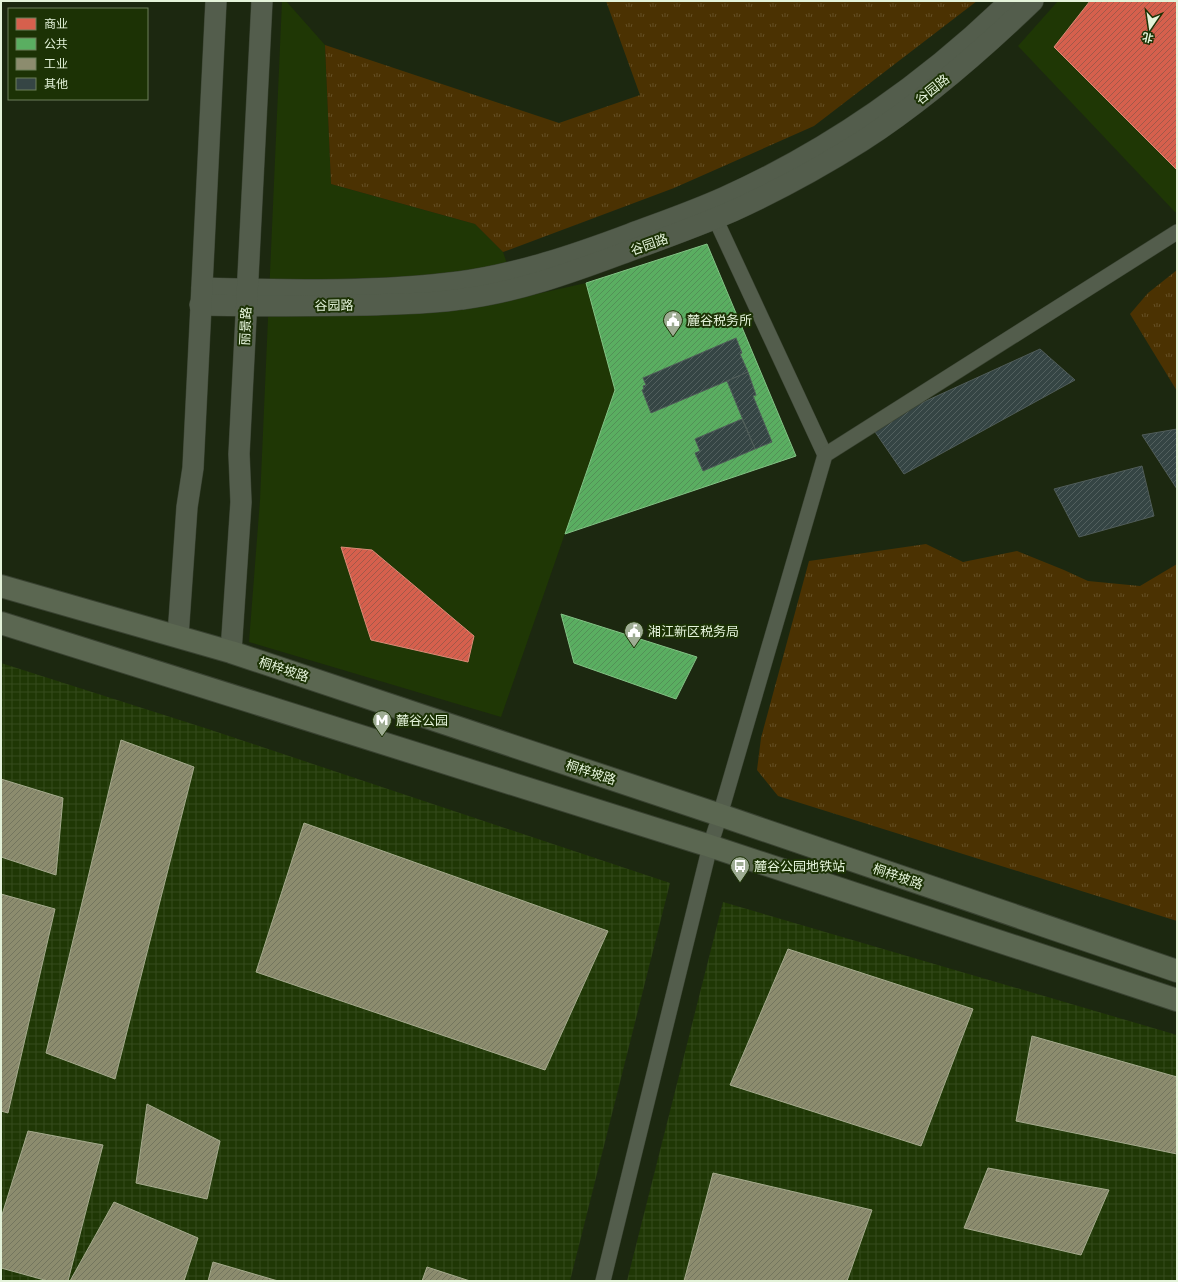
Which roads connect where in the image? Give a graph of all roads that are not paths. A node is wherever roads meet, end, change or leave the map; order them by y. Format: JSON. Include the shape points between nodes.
{"nodes":[{"id":1,"x":216,"y":1,"type":"edge"},
{"id":2,"x":262,"y":1,"type":"edge"},
{"id":3,"x":1010,"y":1,"type":"edge"},
{"id":4,"x":1033,"y":1,"type":"edge"},
{"id":5,"x":715,"y":218,"type":"junction"},
{"id":6,"x":1177,"y":232,"type":"edge"},
{"id":7,"x":201,"y":297,"type":"junction"},
{"id":8,"x":247,"y":297,"type":"junction"},
{"id":9,"x":824,"y":455,"type":"junction"},
{"id":10,"x":1,"y":586,"type":"edge"},
{"id":11,"x":1,"y":623,"type":"edge"},
{"id":12,"x":178,"y":636,"type":"junction"},
{"id":13,"x":231,"y":652,"type":"junction"},
{"id":14,"x":720,"y":815,"type":"junction"},
{"id":15,"x":710,"y":846,"type":"junction"},
{"id":16,"x":1177,"y":971,"type":"edge"},
{"id":17,"x":1177,"y":1000,"type":"edge"},
{"id":18,"x":603,"y":1281,"type":"edge"}],
"edges":[{"from":1,"to":7,"type":"main road"},
{"from":2,"to":8,"type":"main road","name":"丽景路"},
{"from":3,"to":8,"type":"main road","name":"谷园路","via":[[950,54],[851,129],[776,172],[725,197],[674,217],[531,268],[460,282]]},
{"from":4,"to":5,"type":"main road","name":"谷园路","via":[[953,73],[862,140],[781,186]]},
{"from":5,"to":8,"type":"main road","name":"谷园路","via":[[536,283],[462,299],[409,304]]},
{"from":5,"to":9,"type":"street"},
{"from":6,"to":9,"type":"street"},
{"from":7,"to":8,"type":"main road","name":"谷园路"},
{"from":7,"to":12,"type":"main road","via":[[193,468],[187,507]]},
{"from":8,"to":13,"type":"main road","name":"丽景路","via":[[239,454],[241,502]]},
{"from":9,"to":14,"type":"street"},
{"from":10,"to":12,"type":"main road","name":"桐梓坡路"},
{"from":11,"to":15,"type":"main road"},
{"from":12,"to":13,"type":"main road","name":"桐梓坡路"},
{"from":13,"to":14,"type":"main road","name":"桐梓坡路"},
{"from":14,"to":15,"type":"street"},
{"from":14,"to":16,"type":"main road","name":"桐梓坡路"},
{"from":15,"to":17,"type":"main road"},
{"from":15,"to":18,"type":"street"}]}
